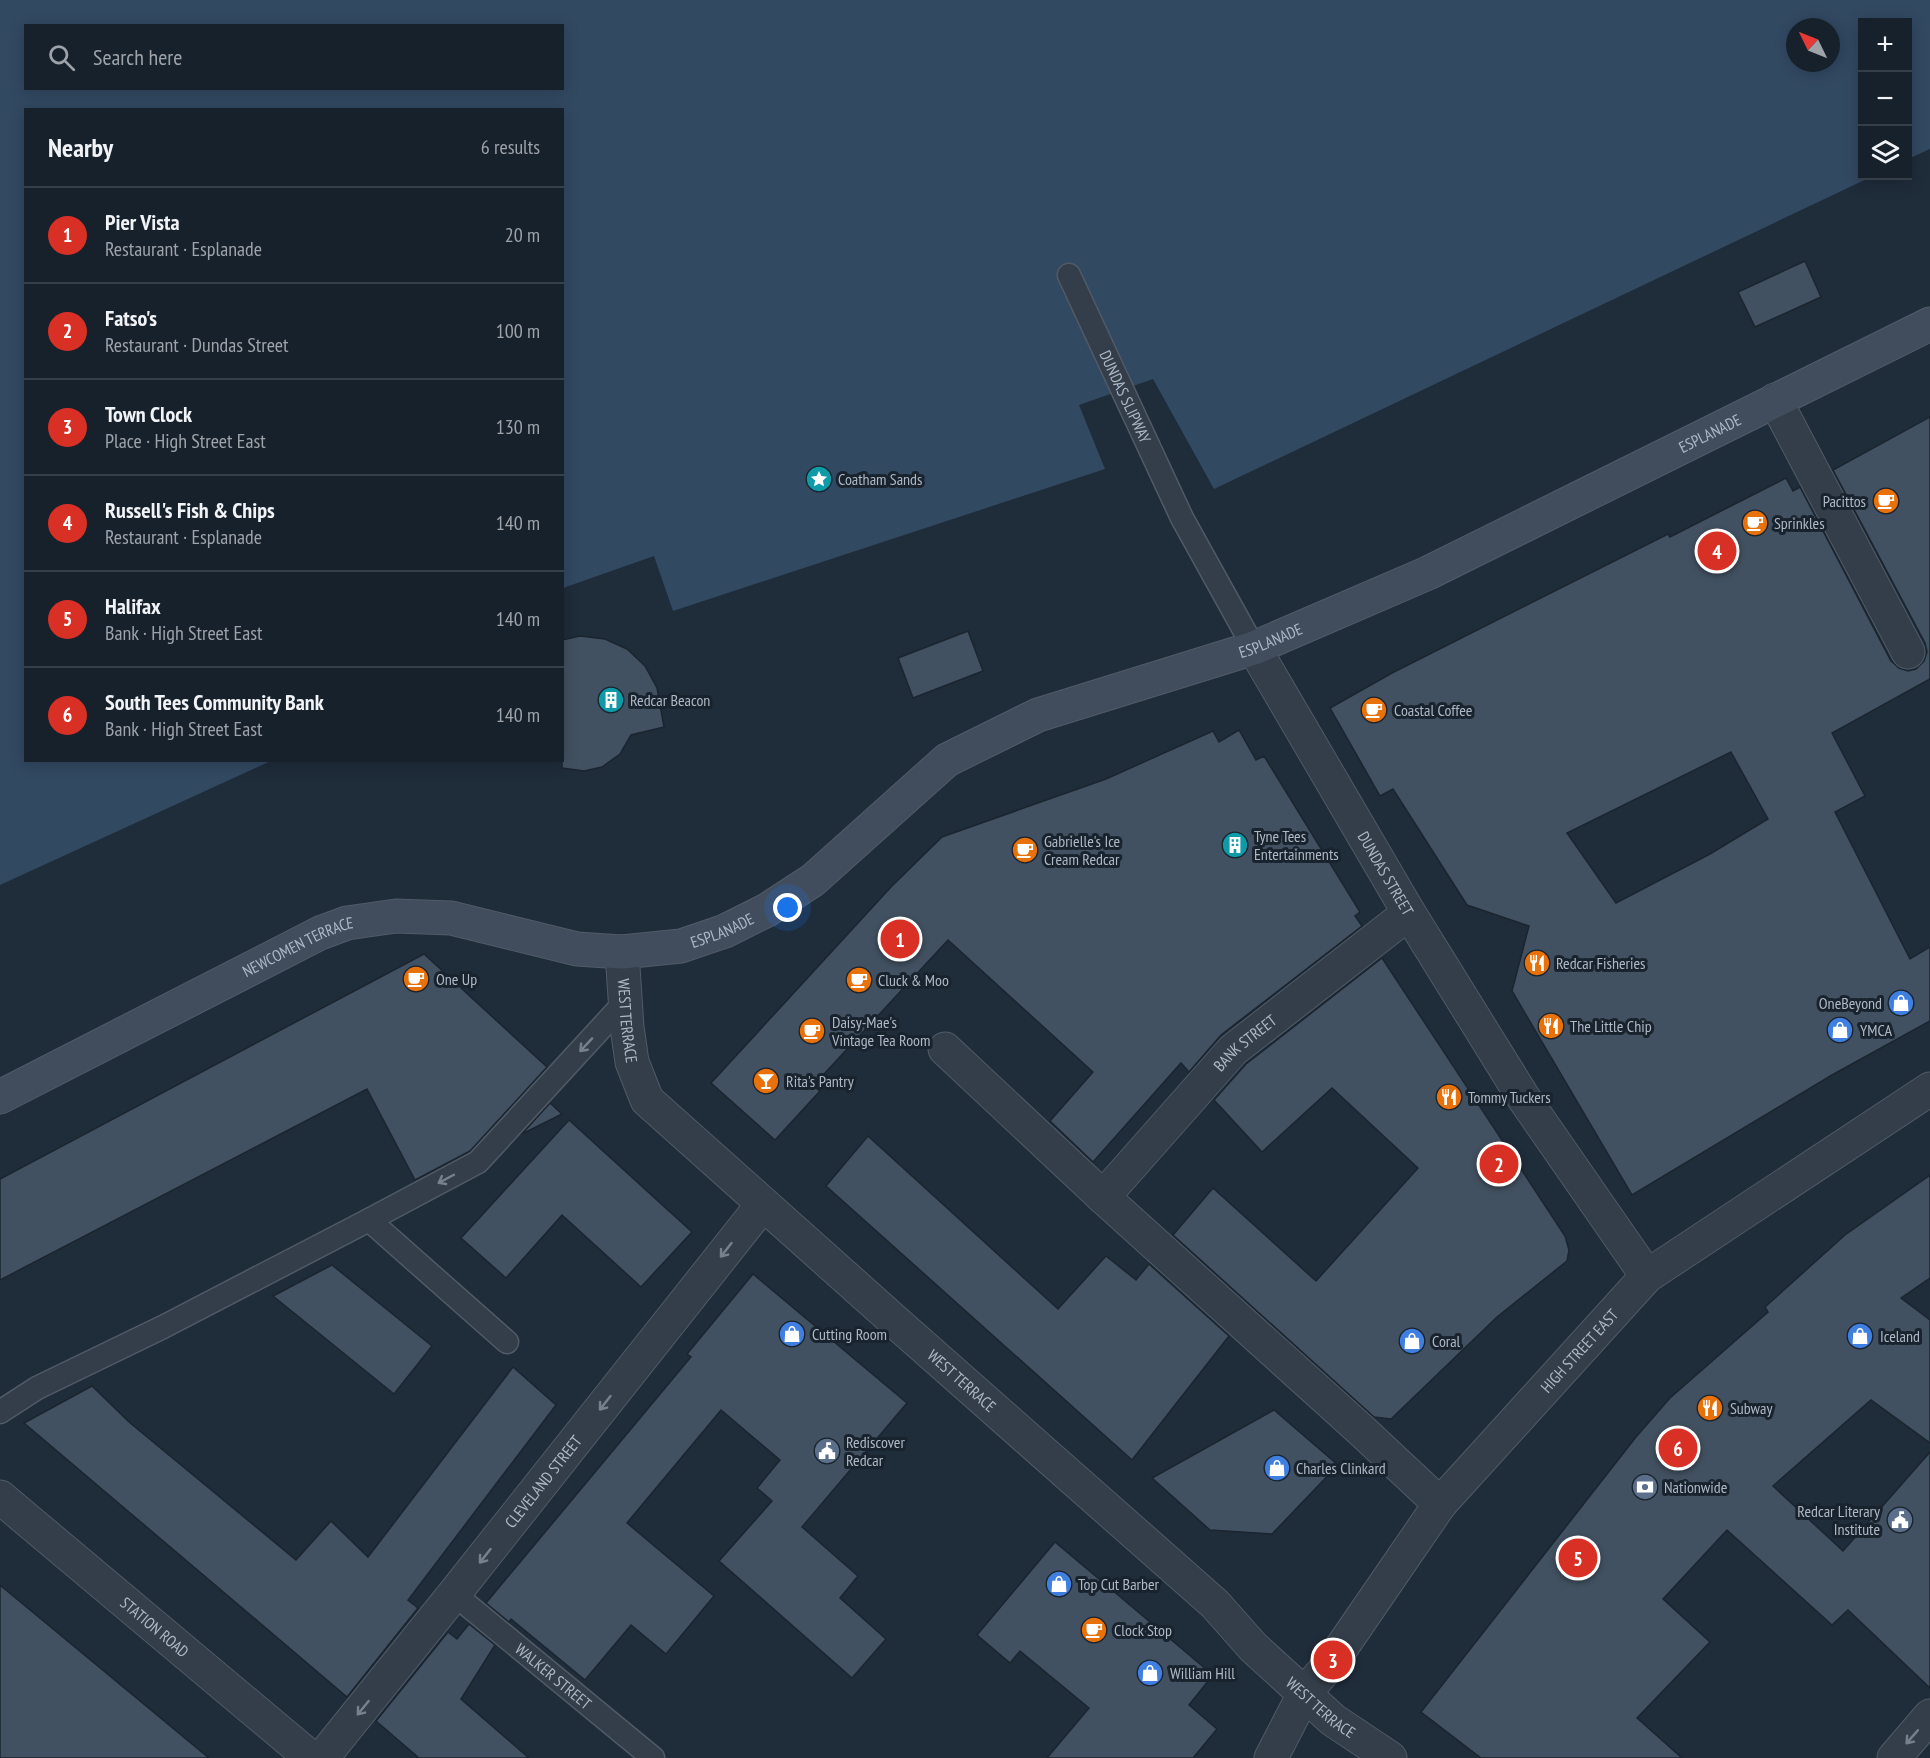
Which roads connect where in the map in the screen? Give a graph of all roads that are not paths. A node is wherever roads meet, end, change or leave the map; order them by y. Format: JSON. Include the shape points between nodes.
{"nodes":[{"id":1,"x":1069,"y":275,"type":"dead end"},
{"id":2,"x":1930,"y":324,"type":"edge"},
{"id":3,"x":1775,"y":400,"type":"junction"},
{"id":4,"x":1254,"y":648,"type":"junction"},
{"id":5,"x":1908,"y":652,"type":"dead end"},
{"id":6,"x":1409,"y":913,"type":"junction"},
{"id":7,"x":622,"y":952,"type":"junction"},
{"id":8,"x":625,"y":1002,"type":"junction"},
{"id":9,"x":945,"y":1049,"type":"dead end"},
{"id":10,"x":1930,"y":1089,"type":"edge"},
{"id":11,"x":0,"y":1097,"type":"edge"},
{"id":12,"x":1103,"y":1197,"type":"junction"},
{"id":13,"x":763,"y":1204,"type":"junction"},
{"id":14,"x":369,"y":1220,"type":"junction"},
{"id":15,"x":1647,"y":1276,"type":"junction"},
{"id":16,"x":507,"y":1342,"type":"dead end"},
{"id":17,"x":0,"y":1412,"type":"edge"},
{"id":18,"x":0,"y":1497,"type":"edge"},
{"id":19,"x":1440,"y":1504,"type":"junction"},
{"id":20,"x":454,"y":1594,"type":"junction"},
{"id":21,"x":1304,"y":1694,"type":"junction"},
{"id":22,"x":1930,"y":1716,"type":"edge"},
{"id":23,"x":311,"y":1758,"type":"edge"},
{"id":24,"x":322,"y":1758,"type":"edge"},
{"id":25,"x":653,"y":1758,"type":"edge"},
{"id":26,"x":1271,"y":1758,"type":"edge"},
{"id":27,"x":1390,"y":1758,"type":"edge"},
{"id":28,"x":1894,"y":1758,"type":"edge"}],
"edges":[{"from":1,"to":4,"type":"lane","name":"DUNDAS SLIPWAY","via":[[1182,518]]},
{"from":2,"to":3,"type":"street","name":"ESPLANADE"},
{"from":3,"to":4,"type":"street","name":"ESPLANADE","via":[[1428,573]]},
{"from":3,"to":5,"type":"street"},
{"from":4,"to":6,"type":"street","name":"DUNDAS STREET"},
{"from":4,"to":7,"type":"street","name":"ESPLANADE","via":[[1038,715],[947,760],[813,880],[767,910],[725,931],[681,946]]},
{"from":6,"to":12,"type":"street","name":"BANK STREET","via":[[1233,1050]]},
{"from":6,"to":15,"type":"street","name":"DUNDAS STREET","via":[[1523,1096]]},
{"from":7,"to":8,"type":"street","name":"WEST TERRACE"},
{"from":7,"to":11,"type":"street","name":"NEWCOMEN TERRACE","via":[[577,949],[451,918],[396,916],[347,923],[320,933]]},
{"from":8,"to":13,"type":"street","name":"WEST TERRACE","via":[[632,1062],[647,1100]]},
{"from":8,"to":14,"type":"lane","one_way":true,"via":[[478,1162]]},
{"from":9,"to":12,"type":"street"},
{"from":10,"to":15,"type":"street","name":"HIGH STREET EAST"},
{"from":12,"to":19,"type":"street"},
{"from":13,"to":20,"type":"street","name":"CLEVELAND STREET","one_way":true},
{"from":13,"to":21,"type":"street","name":"WEST TERRACE","via":[[1215,1604],[1253,1647]]},
{"from":14,"to":16,"type":"lane"},
{"from":14,"to":17,"type":"lane","via":[[37,1388]]},
{"from":15,"to":19,"type":"street","name":"HIGH STREET EAST"},
{"from":18,"to":23,"type":"street","name":"STATION ROAD"},
{"from":19,"to":21,"type":"street","name":"HIGH STREET EAST","via":[[1333,1660]]},
{"from":20,"to":24,"type":"street","name":"CLEVELAND STREET","one_way":true},
{"from":20,"to":25,"type":"lane","name":"WALKER STREET"},
{"from":21,"to":26,"type":"street","name":"HIGH STREET EAST"},
{"from":21,"to":27,"type":"street","name":"WEST TERRACE","via":[[1333,1720]]},
{"from":22,"to":28,"type":"street","one_way":true}]}
